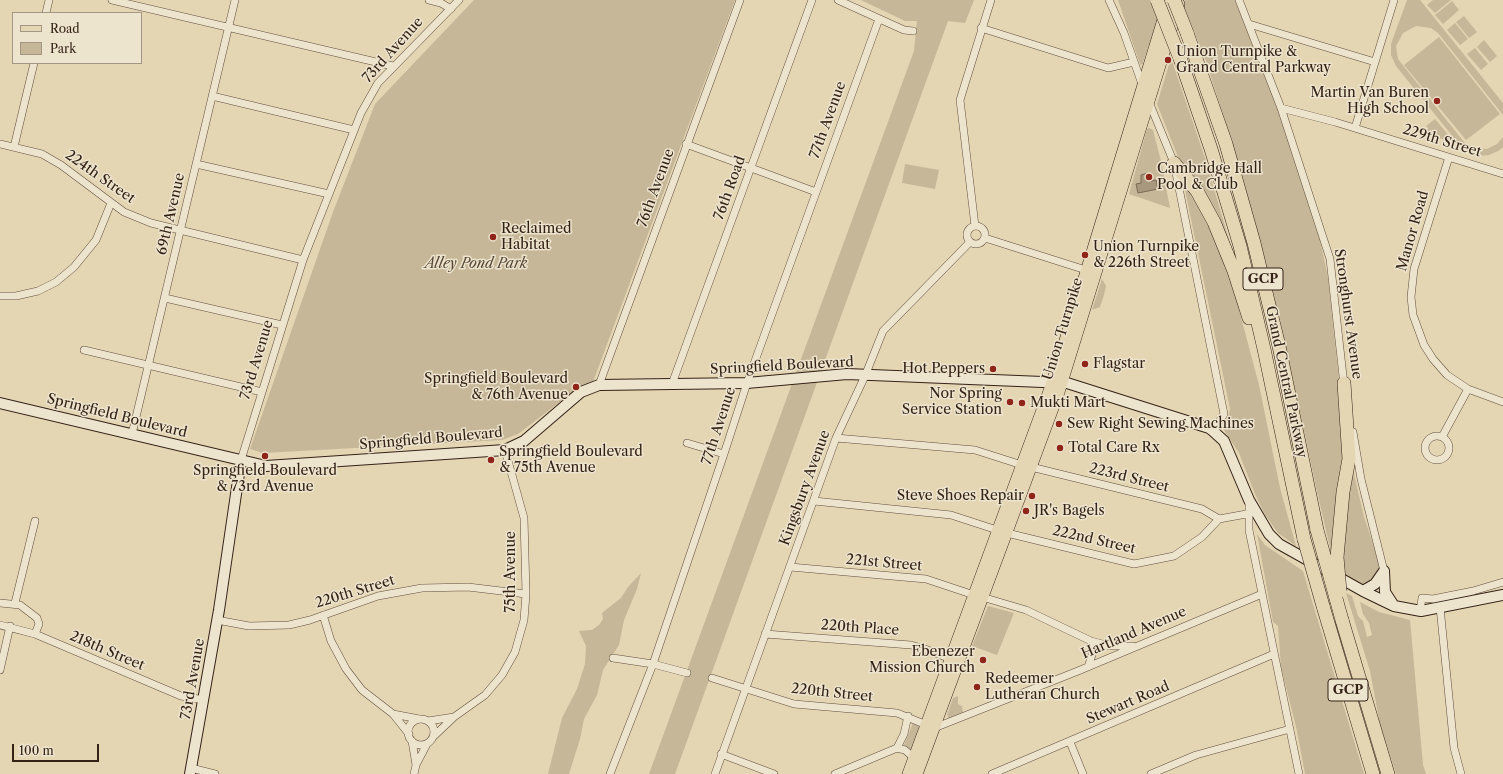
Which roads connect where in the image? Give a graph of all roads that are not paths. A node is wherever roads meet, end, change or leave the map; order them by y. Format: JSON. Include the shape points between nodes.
{"nodes":[{"id":1,"x":49,"y":0,"type":"edge"},
{"id":2,"x":112,"y":0,"type":"edge"},
{"id":3,"x":234,"y":0,"type":"edge"},
{"id":4,"x":429,"y":0,"type":"edge"},
{"id":5,"x":459,"y":0,"type":"edge"},
{"id":6,"x":740,"y":0,"type":"edge"},
{"id":7,"x":812,"y":0,"type":"edge"},
{"id":8,"x":838,"y":0,"type":"edge"},
{"id":9,"x":991,"y":0,"type":"edge"},
{"id":10,"x":1109,"y":0,"type":"edge"},
{"id":11,"x":1157,"y":0,"type":"edge"},
{"id":12,"x":1169,"y":0,"type":"edge"},
{"id":13,"x":1174,"y":0,"type":"edge"},
{"id":14,"x":1180,"y":0,"type":"edge"},
{"id":15,"x":1239,"y":0,"type":"edge"},
{"id":16,"x":1394,"y":0,"type":"edge"},
{"id":17,"x":139,"y":3,"type":"edge"},
{"id":18,"x":451,"y":9,"type":"junction"},
{"id":19,"x":46,"y":12,"type":"edge"},
{"id":20,"x":879,"y":19,"type":"junction"},
{"id":21,"x":1249,"y":24,"type":"junction"},
{"id":22,"x":228,"y":27,"type":"junction"},
{"id":23,"x":981,"y":28,"type":"junction"},
{"id":24,"x":914,"y":31,"type":"dead end"},
{"id":25,"x":1134,"y":62,"type":"junction"},
{"id":26,"x":1375,"y":62,"type":"junction"},
{"id":27,"x":34,"y":64,"type":"edge"},
{"id":28,"x":393,"y":66,"type":"junction"},
{"id":29,"x":1143,"y":86,"type":"junction"},
{"id":30,"x":212,"y":96,"type":"junction"},
{"id":31,"x":1149,"y":102,"type":"junction"},
{"id":32,"x":1281,"y":108,"type":"junction"},
{"id":33,"x":1355,"y":128,"type":"junction"},
{"id":34,"x":354,"y":130,"type":"junction"},
{"id":35,"x":0,"y":144,"type":"edge"},
{"id":36,"x":686,"y":144,"type":"junction"},
{"id":37,"x":14,"y":147,"type":"junction"},
{"id":38,"x":1449,"y":157,"type":"junction"},
{"id":39,"x":1174,"y":163,"type":"junction"},
{"id":40,"x":196,"y":164,"type":"junction"},
{"id":41,"x":751,"y":168,"type":"junction"},
{"id":42,"x":1503,"y":174,"type":"edge"},
{"id":43,"x":816,"y":192,"type":"junction"},
{"id":44,"x":329,"y":194,"type":"junction"},
{"id":45,"x":111,"y":203,"type":"junction"},
{"id":46,"x":975,"y":226,"type":"junction"},
{"id":47,"x":180,"y":232,"type":"junction"},
{"id":48,"x":985,"y":238,"type":"junction"},
{"id":49,"x":970,"y":242,"type":"junction"},
{"id":50,"x":303,"y":260,"type":"junction"},
{"id":51,"x":1091,"y":271,"type":"junction"},
{"id":52,"x":0,"y":296,"type":"edge"},
{"id":53,"x":165,"y":298,"type":"junction"},
{"id":54,"x":282,"y":325,"type":"junction"},
{"id":55,"x":84,"y":350,"type":"dead end"},
{"id":56,"x":149,"y":366,"type":"junction"},
{"id":57,"x":865,"y":376,"type":"junction"},
{"id":58,"x":747,"y":382,"type":"junction"},
{"id":59,"x":1057,"y":383,"type":"junction"},
{"id":60,"x":1344,"y":383,"type":"junction"},
{"id":61,"x":672,"y":384,"type":"junction"},
{"id":62,"x":599,"y":385,"type":"junction"},
{"id":63,"x":1468,"y":389,"type":"junction"},
{"id":64,"x":262,"y":392,"type":"junction"},
{"id":65,"x":1503,"y":402,"type":"edge"},
{"id":66,"x":0,"y":403,"type":"edge"},
{"id":67,"x":1213,"y":431,"type":"junction"},
{"id":68,"x":132,"y":434,"type":"junction"},
{"id":69,"x":1442,"y":436,"type":"dead end"},
{"id":70,"x":836,"y":438,"type":"junction"},
{"id":71,"x":687,"y":443,"type":"dead end"},
{"id":72,"x":505,"y":450,"type":"junction"},
{"id":73,"x":724,"y":454,"type":"junction"},
{"id":74,"x":241,"y":460,"type":"junction"},
{"id":75,"x":1027,"y":466,"type":"junction"},
{"id":76,"x":1288,"y":472,"type":"junction"},
{"id":77,"x":814,"y":501,"type":"junction"},
{"id":78,"x":1253,"y":513,"type":"junction"},
{"id":79,"x":1219,"y":519,"type":"junction"},
{"id":80,"x":35,"y":521,"type":"dead end"},
{"id":81,"x":1002,"y":531,"type":"junction"},
{"id":82,"x":790,"y":567,"type":"junction"},
{"id":83,"x":1384,"y":570,"type":"junction"},
{"id":84,"x":1503,"y":582,"type":"edge"},
{"id":85,"x":1363,"y":592,"type":"junction"},
{"id":86,"x":526,"y":594,"type":"junction"},
{"id":87,"x":1262,"y":594,"type":"junction"},
{"id":88,"x":1503,"y":594,"type":"edge"},
{"id":89,"x":978,"y":596,"type":"junction"},
{"id":90,"x":0,"y":603,"type":"edge"},
{"id":91,"x":15,"y":603,"type":"junction"},
{"id":92,"x":1394,"y":606,"type":"junction"},
{"id":93,"x":1440,"y":607,"type":"junction"},
{"id":94,"x":1420,"y":610,"type":"junction"},
{"id":95,"x":324,"y":615,"type":"junction"},
{"id":96,"x":217,"y":620,"type":"junction"},
{"id":97,"x":1342,"y":620,"type":"junction"},
{"id":98,"x":0,"y":624,"type":"edge"},
{"id":99,"x":10,"y":626,"type":"junction"},
{"id":100,"x":34,"y":634,"type":"junction"},
{"id":101,"x":765,"y":634,"type":"junction"},
{"id":102,"x":1090,"y":641,"type":"junction"},
{"id":103,"x":1138,"y":645,"type":"junction"},
{"id":104,"x":1274,"y":654,"type":"junction"},
{"id":105,"x":613,"y":658,"type":"dead end"},
{"id":106,"x":951,"y":659,"type":"junction"},
{"id":107,"x":653,"y":664,"type":"junction"},
{"id":108,"x":1088,"y":667,"type":"junction"},
{"id":109,"x":0,"y":670,"type":"edge"},
{"id":110,"x":687,"y":673,"type":"dead end"},
{"id":111,"x":712,"y":678,"type":"dead end"},
{"id":112,"x":745,"y":690,"type":"junction"},
{"id":113,"x":204,"y":700,"type":"junction"},
{"id":114,"x":393,"y":714,"type":"junction"},
{"id":115,"x":908,"y":716,"type":"junction"},
{"id":116,"x":454,"y":717,"type":"junction"},
{"id":117,"x":419,"y":719,"type":"junction"},
{"id":118,"x":428,"y":721,"type":"junction"},
{"id":119,"x":930,"y":727,"type":"junction"},
{"id":120,"x":1290,"y":729,"type":"junction"},
{"id":121,"x":434,"y":736,"type":"junction"},
{"id":122,"x":410,"y":737,"type":"junction"},
{"id":123,"x":1070,"y":742,"type":"junction"},
{"id":124,"x":427,"y":744,"type":"junction"},
{"id":125,"x":897,"y":748,"type":"junction"},
{"id":126,"x":721,"y":754,"type":"junction"},
{"id":127,"x":914,"y":758,"type":"junction"},
{"id":128,"x":416,"y":765,"type":"junction"},
{"id":129,"x":190,"y":771,"type":"edge"},
{"id":130,"x":215,"y":774,"type":"edge"},
{"id":131,"x":414,"y":774,"type":"edge"},
{"id":132,"x":610,"y":774,"type":"edge"},
{"id":133,"x":715,"y":774,"type":"edge"},
{"id":134,"x":774,"y":774,"type":"edge"},
{"id":135,"x":835,"y":774,"type":"edge"},
{"id":136,"x":908,"y":774,"type":"edge"},
{"id":137,"x":917,"y":774,"type":"edge"},
{"id":138,"x":992,"y":774,"type":"edge"},
{"id":139,"x":1083,"y":774,"type":"edge"},
{"id":140,"x":1151,"y":774,"type":"edge"},
{"id":141,"x":1299,"y":774,"type":"edge"},
{"id":142,"x":1373,"y":774,"type":"edge"},
{"id":143,"x":1388,"y":774,"type":"edge"},
{"id":144,"x":1461,"y":774,"type":"edge"}],
"edges":[{"from":1,"to":19,"type":"street"},
{"from":2,"to":17,"type":"street"},
{"from":3,"to":22,"type":"street","name":"69th Avenue"},
{"from":4,"to":18,"type":"street"},
{"from":5,"to":18,"type":"street","name":"73rd Avenue"},
{"from":6,"to":36,"type":"street","name":"76th Avenue"},
{"from":7,"to":41,"type":"street","name":"76th Road"},
{"from":8,"to":20,"type":"street"},
{"from":9,"to":23,"type":"street"},
{"from":10,"to":25,"type":"street"},
{"from":11,"to":76,"type":"highway","name":"Grand Central Parkway","number":"GCP","bridge":true,"via":[[1211,149],[1240,246],[1263,343]]},
{"from":12,"to":29,"type":"main road","name":"Union Turnpike"},
{"from":13,"to":97,"type":"highway","name":"Grand Central Parkway","number":"GCP","bridge":true,"via":[[1226,144],[1256,250],[1317,530]]},
{"from":14,"to":31,"type":"main road","name":"Union Turnpike"},
{"from":15,"to":21,"type":"street","name":"Stronghurst Avenue"},
{"from":16,"to":26,"type":"street"},
{"from":17,"to":22,"type":"street"},
{"from":18,"to":28,"type":"street","name":"73rd Avenue"},
{"from":20,"to":24,"type":"street","via":[[904,30]]},
{"from":20,"to":43,"type":"street","name":"77th Avenue"},
{"from":21,"to":26,"type":"street"},
{"from":21,"to":32,"type":"street","name":"Stronghurst Avenue"},
{"from":22,"to":28,"type":"street"},
{"from":22,"to":30,"type":"street","name":"69th Avenue"},
{"from":23,"to":25,"type":"street","via":[[1108,68]]},
{"from":23,"to":46,"type":"street","via":[[960,100]]},
{"from":25,"to":29,"type":"street"},
{"from":26,"to":33,"type":"street"},
{"from":27,"to":37,"type":"street"},
{"from":28,"to":34,"type":"street","name":"73rd Avenue","via":[[368,99]]},
{"from":29,"to":31,"type":"street"},
{"from":29,"to":51,"type":"main road","name":"Union Turnpike"},
{"from":30,"to":34,"type":"street"},
{"from":30,"to":40,"type":"street","name":"69th Avenue"},
{"from":31,"to":39,"type":"street"},
{"from":31,"to":51,"type":"main road","name":"Union Turnpike"},
{"from":32,"to":33,"type":"street","name":"229th Street"},
{"from":32,"to":60,"type":"street","name":"Stronghurst Avenue","via":[[1330,259]]},
{"from":33,"to":38,"type":"street","name":"229th Street"},
{"from":34,"to":44,"type":"street","name":"73rd Avenue"},
{"from":35,"to":37,"type":"street","name":"224th Street"},
{"from":36,"to":41,"type":"street"},
{"from":36,"to":62,"type":"street","name":"76th Avenue"},
{"from":37,"to":45,"type":"street","name":"224th Street","via":[[42,154],[60,164]]},
{"from":38,"to":42,"type":"street","name":"229th Street"},
{"from":38,"to":63,"type":"street","name":"Manor Road","via":[[1414,269],[1411,297],[1416,325],[1424,345],[1440,368]]},
{"from":39,"to":67,"type":"street","via":[[1224,414]]},
{"from":39,"to":76,"type":"highway","via":[[1196,191],[1224,243],[1251,326]]},
{"from":40,"to":44,"type":"street"},
{"from":40,"to":47,"type":"street","name":"69th Avenue"},
{"from":41,"to":43,"type":"street"},
{"from":41,"to":61,"type":"street","name":"76th Road"},
{"from":43,"to":58,"type":"street","name":"77th Avenue"},
{"from":44,"to":50,"type":"street","name":"73rd Avenue"},
{"from":45,"to":47,"type":"street","name":"224th Street","via":[[124,212]]},
{"from":45,"to":52,"type":"street","via":[[96,240],[74,267],[56,282],[38,291],[16,296]]},
{"from":46,"to":48,"type":"street","via":[[983,229]]},
{"from":46,"to":49,"type":"street","via":[[967,233]]},
{"from":47,"to":50,"type":"street","name":"224th Street"},
{"from":47,"to":53,"type":"street","name":"69th Avenue"},
{"from":48,"to":49,"type":"street","via":[[976,244]]},
{"from":48,"to":51,"type":"street"},
{"from":49,"to":57,"type":"street","name":"Kingsbury Avenue","via":[[883,331]]},
{"from":50,"to":54,"type":"street","name":"73rd Avenue"},
{"from":51,"to":59,"type":"main road","name":"Union Turnpike"},
{"from":53,"to":54,"type":"street"},
{"from":53,"to":56,"type":"street","name":"69th Avenue"},
{"from":54,"to":64,"type":"street","name":"73rd Avenue"},
{"from":55,"to":56,"type":"street"},
{"from":56,"to":64,"type":"street"},
{"from":56,"to":68,"type":"street","name":"69th Avenue"},
{"from":57,"to":58,"type":"main road","name":"Springfield Boulevard","via":[[847,374]]},
{"from":57,"to":59,"type":"main road","name":"Springfield Boulevard"},
{"from":57,"to":70,"type":"street","name":"Kingsbury Avenue"},
{"from":58,"to":61,"type":"main road","name":"Springfield Boulevard"},
{"from":58,"to":73,"type":"street","name":"77th Avenue"},
{"from":59,"to":67,"type":"main road","name":"Springfield Boulevard","via":[[1076,386]]},
{"from":59,"to":75,"type":"main road","name":"Union Turnpike"},
{"from":60,"to":83,"type":"street","name":"Stronghurst Avenue","via":[[1361,479]]},
{"from":60,"to":97,"type":"highway","bridge":true,"via":[[1349,459],[1337,557]]},
{"from":61,"to":62,"type":"main road","name":"Springfield Boulevard"},
{"from":62,"to":72,"type":"main road","name":"Springfield Boulevard","via":[[581,392],[524,441]]},
{"from":63,"to":65,"type":"street","name":"Manor Road"},
{"from":63,"to":69,"type":"street"},
{"from":64,"to":74,"type":"street","name":"73rd Avenue"},
{"from":66,"to":68,"type":"main road","name":"Springfield Boulevard"},
{"from":67,"to":78,"type":"main road","name":"Springfield Boulevard","via":[[1224,441]]},
{"from":68,"to":74,"type":"main road","name":"Springfield Boulevard"},
{"from":70,"to":75,"type":"street","name":"223rd Street","via":[[975,450]]},
{"from":70,"to":77,"type":"street","name":"Kingsbury Avenue"},
{"from":71,"to":73,"type":"street"},
{"from":72,"to":74,"type":"main road","name":"Springfield Boulevard","via":[[266,466]]},
{"from":72,"to":86,"type":"street","name":"75th Avenue","via":[[524,518]]},
{"from":73,"to":107,"type":"street","name":"77th Avenue"},
{"from":74,"to":96,"type":"main road","name":"73rd Avenue"},
{"from":75,"to":79,"type":"street","name":"223rd Street","via":[[1202,509]]},
{"from":75,"to":81,"type":"main road","name":"Union Turnpike"},
{"from":76,"to":142,"type":"highway","name":"Grand Central Parkway","number":"GCP","bridge":true,"via":[[1322,606]]},
{"from":77,"to":81,"type":"street","name":"222nd Street","via":[[951,515]]},
{"from":77,"to":82,"type":"street","name":"Kingsbury Avenue"},
{"from":78,"to":79,"type":"street"},
{"from":78,"to":85,"type":"main road","name":"Springfield Boulevard","via":[[1279,544]]},
{"from":78,"to":87,"type":"street","via":[[1249,530]]},
{"from":79,"to":81,"type":"street","name":"222nd Street","via":[[1202,537],[1174,556],[1134,564]]},
{"from":80,"to":91,"type":"street"},
{"from":81,"to":89,"type":"main road","name":"Union Turnpike"},
{"from":82,"to":89,"type":"street","name":"221st Street","via":[[921,579]]},
{"from":82,"to":101,"type":"street","name":"Kingsbury Avenue"},
{"from":83,"to":85,"type":"main road","via":[[1375,584]]},
{"from":83,"to":92,"type":"main road","via":[[1386,592]]},
{"from":84,"to":94,"type":"street","via":[[1453,595],[1422,598]]},
{"from":85,"to":92,"type":"main road","name":"Springfield Boulevard"},
{"from":86,"to":95,"type":"street","name":"220th Street","via":[[468,587],[422,588],[378,596]]},
{"from":86,"to":116,"type":"street","name":"75th Avenue","via":[[520,639],[511,661],[485,695]]},
{"from":87,"to":103,"type":"street","name":"Hartland Avenue"},
{"from":87,"to":104,"type":"street"},
{"from":88,"to":93,"type":"main road","name":"Springfield Boulevard"},
{"from":89,"to":102,"type":"street","name":"221st Street","via":[[1026,610]]},
{"from":89,"to":106,"type":"main road","name":"Union Turnpike"},
{"from":89,"to":119,"type":"main road","name":"Union Turnpike"},
{"from":90,"to":91,"type":"street"},
{"from":91,"to":100,"type":"street","via":[[37,618],[39,624]]},
{"from":92,"to":94,"type":"main road","name":"Springfield Boulevard"},
{"from":93,"to":94,"type":"main road","name":"Springfield Boulevard"},
{"from":93,"to":144,"type":"street","via":[[1454,748]]},
{"from":95,"to":96,"type":"street","name":"220th Street","via":[[277,626],[249,626]]},
{"from":95,"to":114,"type":"street","via":[[331,642],[348,673],[372,699]]},
{"from":96,"to":113,"type":"main road","name":"73rd Avenue"},
{"from":97,"to":143,"type":"highway","name":"Grand Central Parkway","number":"GCP"},
{"from":98,"to":99,"type":"street","name":"218th Street"},
{"from":99,"to":100,"type":"street","name":"218th Street"},
{"from":99,"to":109,"type":"street"},
{"from":100,"to":113,"type":"street","name":"218th Street","via":[[181,696]]},
{"from":101,"to":106,"type":"street","name":"220th Place","via":[[911,645]]},
{"from":101,"to":112,"type":"street","name":"Kingsbury Avenue"},
{"from":102,"to":103,"type":"street","name":"221st Street","via":[[1110,646]]},
{"from":102,"to":108,"type":"street","via":[[1092,655]]},
{"from":103,"to":108,"type":"street","name":"Hartland Avenue"},
{"from":104,"to":120,"type":"street"},
{"from":104,"to":123,"type":"street","name":"Stewart Road"},
{"from":105,"to":107,"type":"street"},
{"from":106,"to":119,"type":"main road","name":"Union Turnpike"},
{"from":107,"to":110,"type":"street"},
{"from":107,"to":132,"type":"street","name":"77th Avenue"},
{"from":108,"to":119,"type":"street","name":"Hartland Avenue"},
{"from":111,"to":112,"type":"street","name":"220th Street"},
{"from":112,"to":115,"type":"street","name":"220th Street","via":[[794,704],[897,712]]},
{"from":112,"to":126,"type":"street","name":"Kingsbury Avenue"},
{"from":113,"to":129,"type":"main road","name":"73rd Avenue"},
{"from":114,"to":117,"type":"street"},
{"from":114,"to":122,"type":"street"},
{"from":115,"to":119,"type":"street","name":"220th Street"},
{"from":115,"to":125,"type":"street","via":[[904,734]]},
{"from":116,"to":118,"type":"street","name":"75th Avenue"},
{"from":116,"to":121,"type":"street","name":"75th Avenue"},
{"from":117,"to":118,"type":"street"},
{"from":117,"to":122,"type":"street","via":[[411,725]]},
{"from":118,"to":121,"type":"street","via":[[434,729]]},
{"from":119,"to":127,"type":"main road","name":"Union Turnpike"},
{"from":119,"to":137,"type":"main road","name":"Union Turnpike"},
{"from":120,"to":140,"type":"street","via":[[1196,755]]},
{"from":120,"to":141,"type":"street"},
{"from":121,"to":124,"type":"street"},
{"from":122,"to":124,"type":"street","via":[[417,744]]},
{"from":122,"to":128,"type":"street"},
{"from":123,"to":138,"type":"street","name":"Stewart Road"},
{"from":123,"to":139,"type":"street"},
{"from":124,"to":128,"type":"street"},
{"from":125,"to":127,"type":"street","via":[[905,750]]},
{"from":125,"to":135,"type":"street"},
{"from":126,"to":133,"type":"street","name":"Kingsbury Avenue"},
{"from":126,"to":134,"type":"street"},
{"from":127,"to":136,"type":"main road","name":"Union Turnpike"},
{"from":128,"to":131,"type":"street"},
{"from":129,"to":130,"type":"street"}]}
